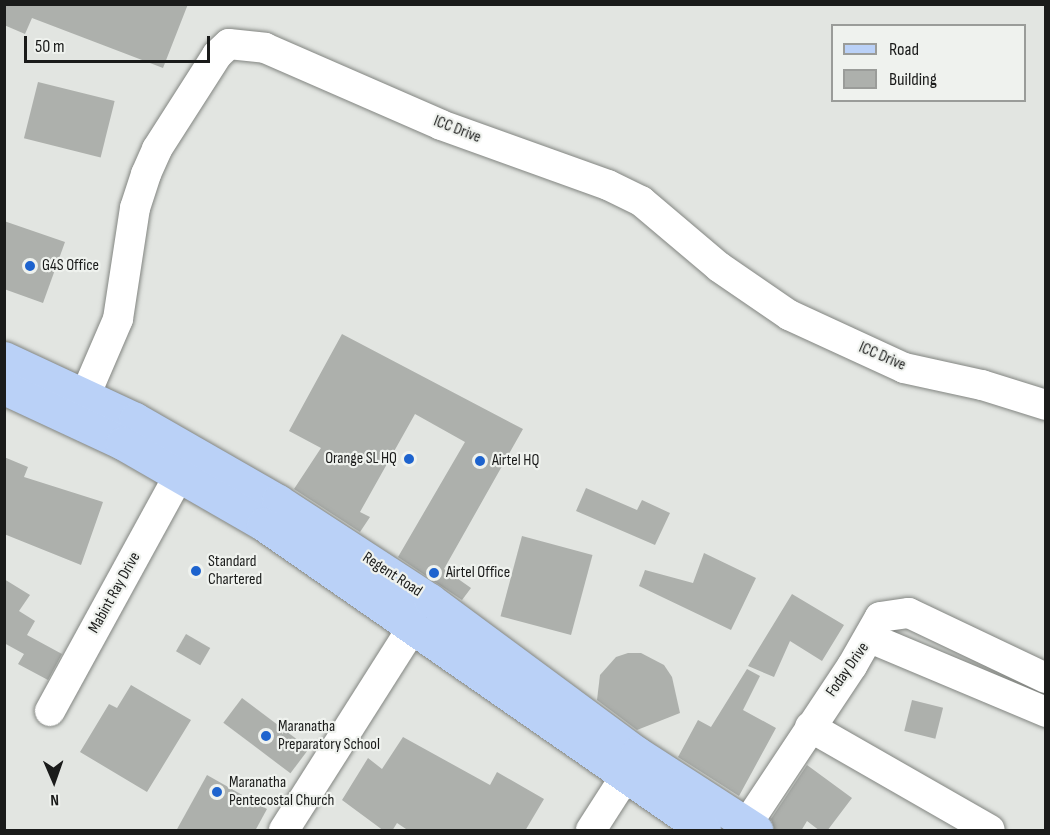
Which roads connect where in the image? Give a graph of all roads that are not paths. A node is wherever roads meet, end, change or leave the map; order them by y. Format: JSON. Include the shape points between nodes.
{"nodes":[{"id":1,"x":4,"y":358,"type":"edge"},
{"id":2,"x":4,"y":388,"type":"edge"},
{"id":3,"x":1046,"y":405,"type":"edge"},
{"id":4,"x":81,"y":406,"type":"junction"},
{"id":5,"x":180,"y":474,"type":"junction"},
{"id":6,"x":295,"y":529,"type":"junction"},
{"id":7,"x":413,"y":627,"type":"junction"},
{"id":8,"x":870,"y":638,"type":"junction"},
{"id":9,"x":1046,"y":678,"type":"edge"},
{"id":10,"x":50,"y":711,"type":"dead end"},
{"id":11,"x":1046,"y":712,"type":"edge"},
{"id":12,"x":810,"y":727,"type":"junction"},
{"id":13,"x":625,"y":777,"type":"junction"},
{"id":14,"x":748,"y":829,"type":"edge"},
{"id":15,"x":284,"y":831,"type":"edge"},
{"id":16,"x":591,"y":831,"type":"edge"},
{"id":17,"x":704,"y":831,"type":"edge"},
{"id":18,"x":990,"y":831,"type":"edge"}],
"edges":[{"from":1,"to":4,"type":"main road","name":"Regent Road"},
{"from":2,"to":4,"type":"main road","name":"Regent Road"},
{"from":3,"to":4,"type":"street","name":"ICC Drive","via":[[982,385],[904,368],[789,315],[719,267],[641,201],[608,184],[441,124],[265,48],[229,44],[157,149],[146,174],[135,208],[118,319]]},
{"from":4,"to":5,"type":"main road","name":"Regent Road"},
{"from":4,"to":6,"type":"main road","name":"Regent Road","via":[[194,450]]},
{"from":5,"to":6,"type":"main road","name":"Regent Road"},
{"from":5,"to":10,"type":"street","name":"Mabint Ray Drive"},
{"from":6,"to":7,"type":"main road","name":"Regent Road"},
{"from":6,"to":14,"type":"main road","name":"Regent Road","via":[[430,600]]},
{"from":7,"to":13,"type":"main road","name":"Regent Road"},
{"from":7,"to":15,"type":"street"},
{"from":8,"to":9,"type":"street","via":[[880,617],[909,613]]},
{"from":8,"to":11,"type":"street","name":"Foday Drive"},
{"from":8,"to":12,"type":"street","name":"Foday Drive"},
{"from":12,"to":14,"type":"street","name":"Foday Drive"},
{"from":12,"to":18,"type":"street"},
{"from":13,"to":16,"type":"street"},
{"from":13,"to":17,"type":"main road","name":"Regent Road"}]}
